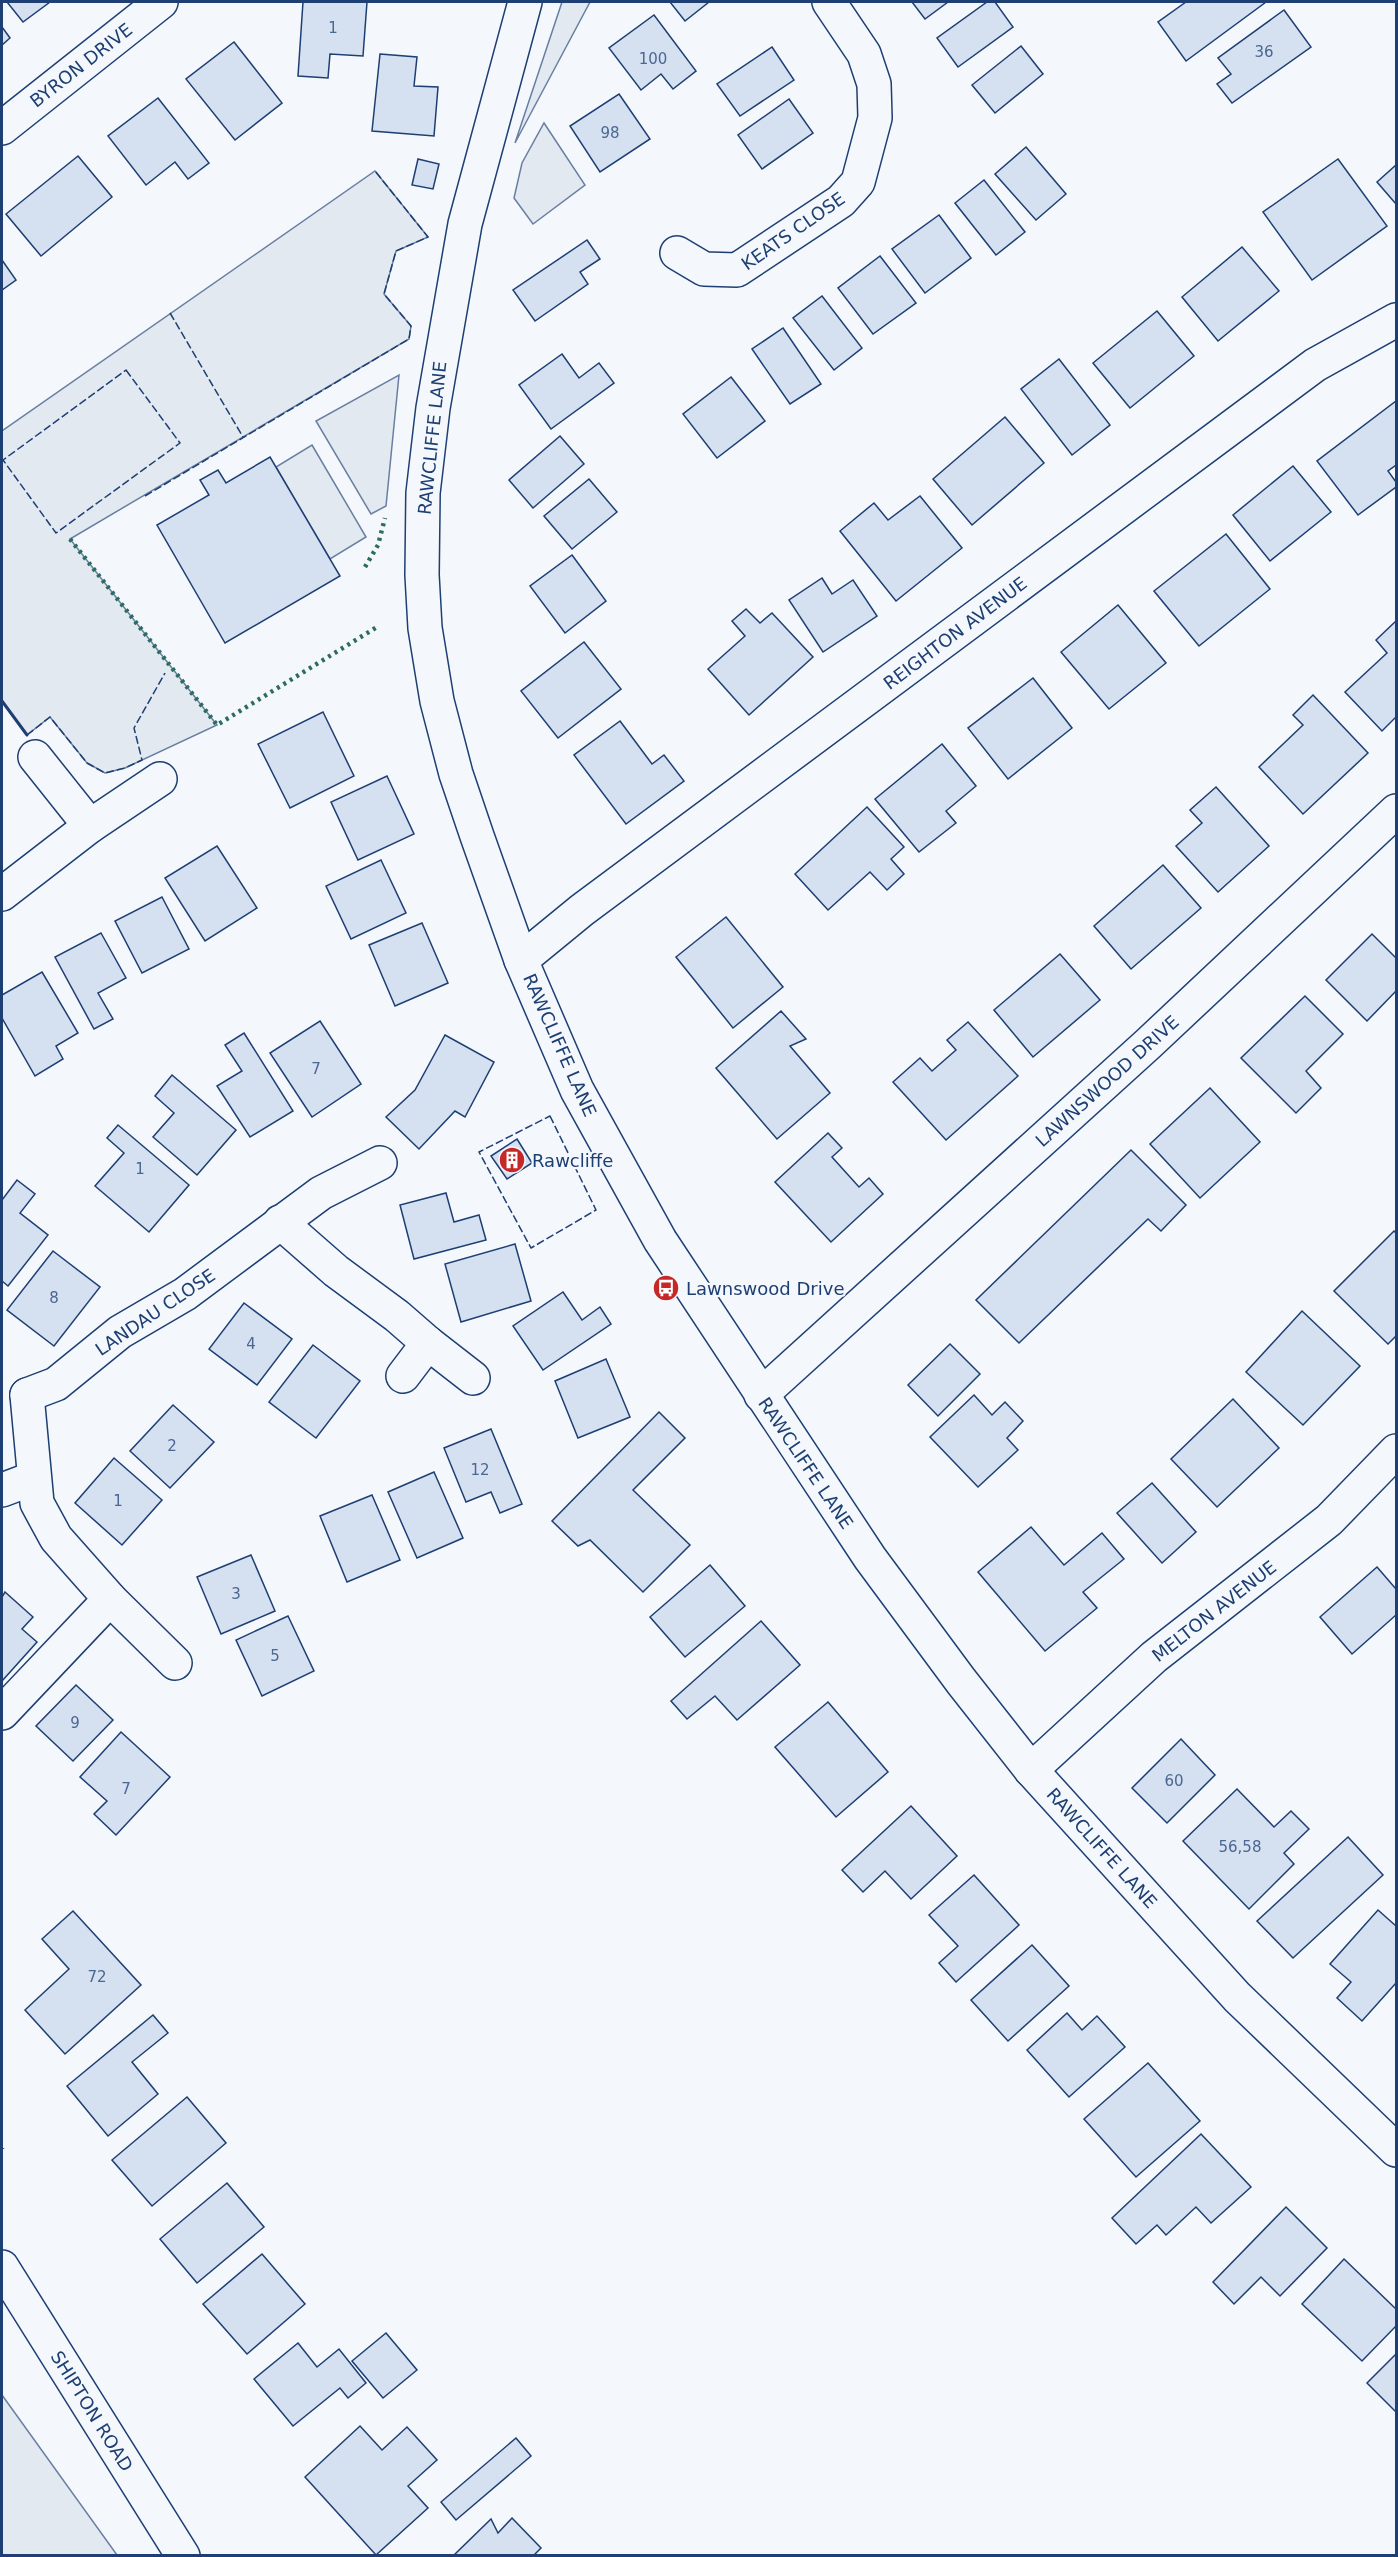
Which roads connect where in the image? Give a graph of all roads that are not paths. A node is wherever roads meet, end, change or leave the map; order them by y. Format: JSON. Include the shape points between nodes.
{"nodes":[{"id":1,"x":161,"y":2,"type":"edge"},
{"id":2,"x":829,"y":2,"type":"edge"},
{"id":3,"x":518,"y":4,"type":"edge"},
{"id":4,"x":2,"y":128,"type":"edge"},
{"id":5,"x":677,"y":253,"type":"dead end"},
{"id":6,"x":1396,"y":320,"type":"edge"},
{"id":7,"x":35,"y":757,"type":"dead end"},
{"id":8,"x":160,"y":779,"type":"dead end"},
{"id":9,"x":1396,"y":811,"type":"edge"},
{"id":10,"x":90,"y":826,"type":"junction"},
{"id":11,"x":2,"y":894,"type":"edge"},
{"id":12,"x":521,"y":960,"type":"junction"},
{"id":13,"x":380,"y":1163,"type":"dead end"},
{"id":14,"x":280,"y":1222,"type":"junction"},
{"id":15,"x":428,"y":1343,"type":"junction"},
{"id":16,"x":403,"y":1376,"type":"dead end"},
{"id":17,"x":473,"y":1378,"type":"dead end"},
{"id":18,"x":14,"y":1393,"type":"edge"},
{"id":19,"x":761,"y":1395,"type":"junction"},
{"id":20,"x":1396,"y":1451,"type":"edge"},
{"id":21,"x":34,"y":1478,"type":"junction"},
{"id":22,"x":2,"y":1490,"type":"edge"},
{"id":23,"x":110,"y":1599,"type":"junction"},
{"id":24,"x":175,"y":1663,"type":"dead end"},
{"id":25,"x":2,"y":1713,"type":"edge"},
{"id":26,"x":1031,"y":1770,"type":"junction"},
{"id":27,"x":1396,"y":2150,"type":"edge"},
{"id":28,"x":2,"y":2267,"type":"edge"},
{"id":29,"x":183,"y":2556,"type":"edge"}],
"edges":[{"from":1,"to":4,"type":"street","name":"BYRON DRIVE"},
{"from":2,"to":5,"type":"street","name":"KEATS CLOSE","via":[[864,54],[874,84],[875,118],[858,182],[841,201],[737,270],[704,269]]},
{"from":3,"to":12,"type":"street","name":"RAWCLIFFE LANE","via":[[465,224],[432,408],[423,493],[422,575],[425,628],[437,701],[477,836]]},
{"from":6,"to":12,"type":"street","name":"REIGHTON AVENUE","via":[[1315,365],[582,910]]},
{"from":7,"to":10,"type":"street"},
{"from":8,"to":10,"type":"street"},
{"from":9,"to":19,"type":"street","name":"LAWNSWOOD DRIVE","via":[[1149,1044]]},
{"from":10,"to":11,"type":"street"},
{"from":12,"to":19,"type":"street","name":"RAWCLIFFE LANE","via":[[576,1090],[660,1240]]},
{"from":13,"to":14,"type":"street","name":"LANDAU CLOSE","via":[[321,1193]]},
{"from":14,"to":15,"type":"street"},
{"from":14,"to":18,"type":"street","name":"LANDAU CLOSE","via":[[185,1294],[120,1332],[56,1384]]},
{"from":15,"to":16,"type":"street"},
{"from":15,"to":17,"type":"street"},
{"from":18,"to":21,"type":"street"},
{"from":19,"to":26,"type":"street","name":"RAWCLIFFE LANE","via":[[870,1558]]},
{"from":20,"to":26,"type":"street","name":"MELTON AVENUE","via":[[1329,1520],[1154,1657]]},
{"from":21,"to":22,"type":"street"},
{"from":21,"to":23,"type":"street","via":[[37,1503],[56,1538]]},
{"from":23,"to":24,"type":"street"},
{"from":23,"to":25,"type":"street"},
{"from":26,"to":27,"type":"street","name":"RAWCLIFFE LANE","via":[[1237,1997]]},
{"from":28,"to":29,"type":"street","name":"SHIPTON ROAD"}]}
